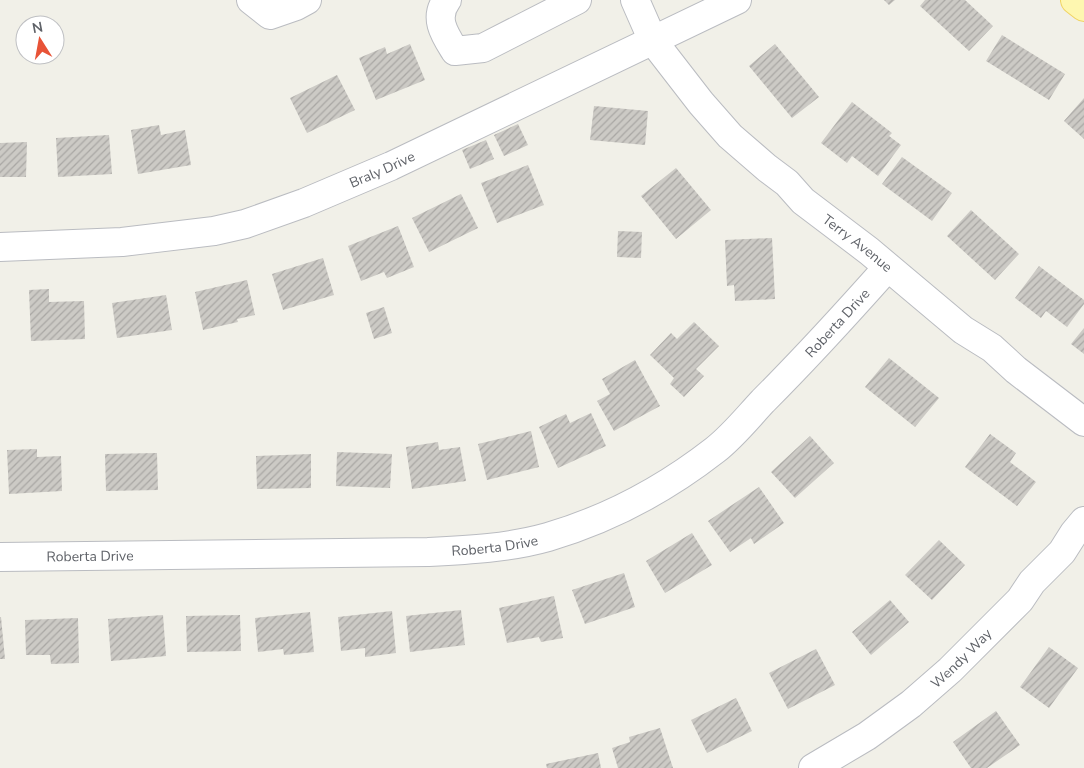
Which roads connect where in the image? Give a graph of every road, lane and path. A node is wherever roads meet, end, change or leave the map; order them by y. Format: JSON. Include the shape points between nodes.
{"nodes":[{"id":1,"x":251,"y":0,"type":"edge"},
{"id":2,"x":307,"y":0,"type":"edge"},
{"id":3,"x":447,"y":0,"type":"edge"},
{"id":4,"x":577,"y":0,"type":"edge"},
{"id":5,"x":635,"y":0,"type":"edge"},
{"id":6,"x":737,"y":0,"type":"edge"},
{"id":7,"x":1075,"y":0,"type":"edge"},
{"id":8,"x":1084,"y":7,"type":"edge"},
{"id":9,"x":653,"y":40,"type":"junction"},
{"id":10,"x":0,"y":247,"type":"edge"},
{"id":11,"x":887,"y":268,"type":"junction"},
{"id":12,"x":1084,"y":422,"type":"edge"},
{"id":13,"x":1084,"y":521,"type":"edge"},
{"id":14,"x":0,"y":557,"type":"edge"},
{"id":15,"x":813,"y":768,"type":"edge"}],
"edges":[{"from":1,"to":2,"type":"street","via":[[270,15]]},
{"from":3,"to":4,"type":"street","via":[[442,6],[441,28],[455,51],[483,48]]},
{"from":5,"to":9,"type":"street","name":"Terry Avenue"},
{"from":6,"to":9,"type":"street","name":"Braly Drive"},
{"from":7,"to":8,"type":"main road"},
{"from":9,"to":10,"type":"street","name":"Braly Drive","via":[[391,166],[245,224],[122,242]]},
{"from":9,"to":11,"type":"street","name":"Terry Avenue","via":[[730,136],[788,183],[803,201]]},
{"from":11,"to":12,"type":"street","name":"Terry Avenue"},
{"from":11,"to":14,"type":"street","name":"Roberta Drive","via":[[800,364],[717,448],[650,494],[602,519],[547,537],[488,548],[428,552]]},
{"from":13,"to":15,"type":"street","name":"Wendy Way","via":[[1020,600],[950,670],[867,736]]}]}
